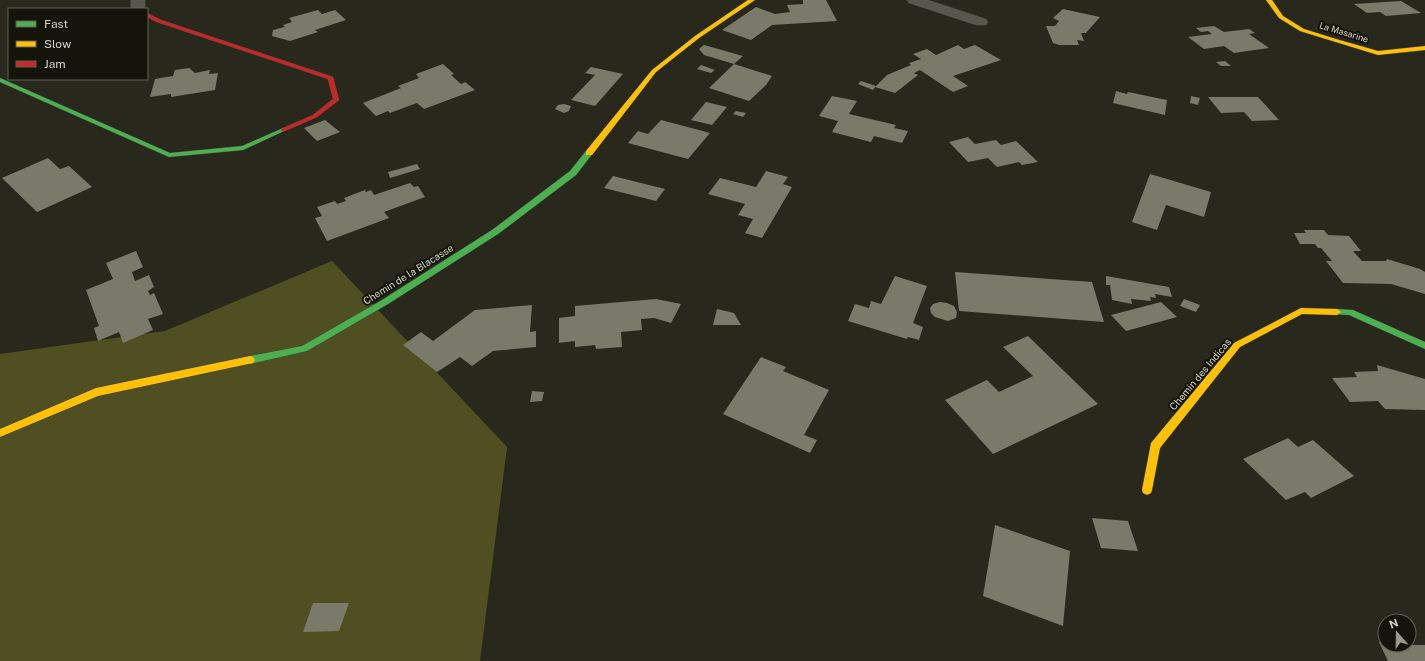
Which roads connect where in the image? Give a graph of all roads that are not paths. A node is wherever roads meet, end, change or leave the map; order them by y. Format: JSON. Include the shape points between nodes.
{"nodes":[{"id":1,"x":752,"y":0,"type":"edge"},
{"id":2,"x":914,"y":0,"type":"edge"},
{"id":3,"x":1269,"y":0,"type":"edge"},
{"id":4,"x":148,"y":16,"type":"edge"},
{"id":5,"x":981,"y":22,"type":"dead end"},
{"id":6,"x":1425,"y":48,"type":"edge"},
{"id":7,"x":0,"y":80,"type":"edge"},
{"id":8,"x":1425,"y":346,"type":"edge"},
{"id":9,"x":0,"y":433,"type":"edge"},
{"id":10,"x":1147,"y":490,"type":"dead end"}],
"edges":[{"from":1,"to":9,"type":"street","name":"Chemin de la Blacasse","via":[[697,37],[654,71],[573,173],[495,232],[385,302],[304,349],[96,392]]},
{"from":2,"to":5,"type":"street"},
{"from":3,"to":6,"type":"street","name":"La Masarine","via":[[1281,17],[1302,30],[1334,40],[1378,53]]},
{"from":4,"to":7,"type":"street","via":[[331,78],[336,100],[315,116],[243,148],[169,156]]},
{"from":8,"to":10,"type":"street","name":"Chemin des Indicas","via":[[1350,312],[1301,311],[1237,345],[1155,446]]}]}
